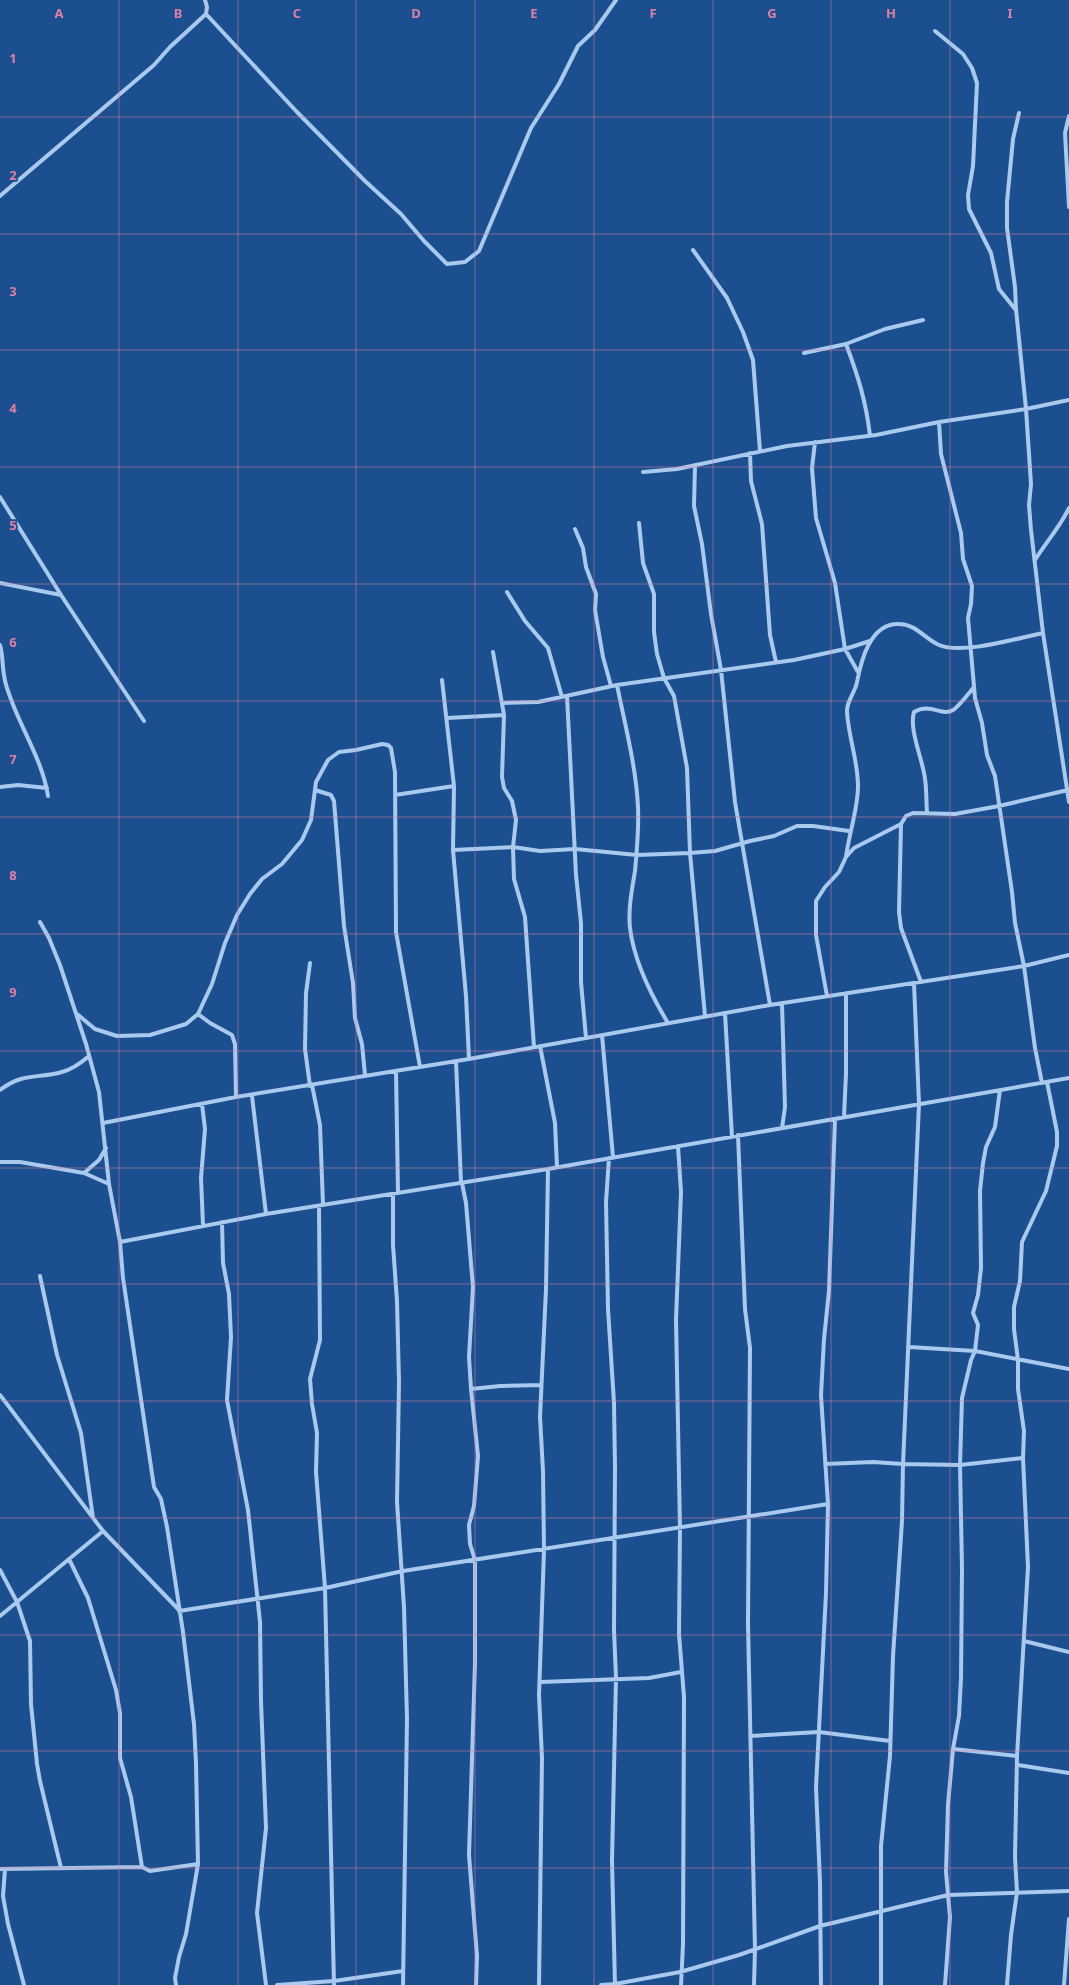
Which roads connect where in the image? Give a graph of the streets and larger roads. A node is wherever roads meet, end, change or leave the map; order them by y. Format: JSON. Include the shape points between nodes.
{"nodes":[{"id":1,"x":205,"y":0,"type":"edge"},
{"id":2,"x":616,"y":0,"type":"edge"},
{"id":3,"x":206,"y":14,"type":"junction"},
{"id":4,"x":935,"y":31,"type":"dead end"},
{"id":5,"x":1019,"y":113,"type":"dead end"},
{"id":6,"x":1069,"y":116,"type":"edge"},
{"id":7,"x":0,"y":196,"type":"edge"},
{"id":8,"x":1069,"y":207,"type":"edge"},
{"id":9,"x":693,"y":250,"type":"dead end"},
{"id":10,"x":1016,"y":309,"type":"junction"},
{"id":11,"x":923,"y":320,"type":"dead end"},
{"id":12,"x":846,"y":344,"type":"junction"},
{"id":13,"x":804,"y":354,"type":"dead end"},
{"id":14,"x":1069,"y":400,"type":"edge"},
{"id":15,"x":1026,"y":409,"type":"junction"},
{"id":16,"x":939,"y":422,"type":"junction"},
{"id":17,"x":870,"y":436,"type":"junction"},
{"id":18,"x":815,"y":442,"type":"junction"},
{"id":19,"x":760,"y":451,"type":"junction"},
{"id":20,"x":750,"y":453,"type":"junction"},
{"id":21,"x":695,"y":465,"type":"junction"},
{"id":22,"x":643,"y":472,"type":"dead end"},
{"id":23,"x":0,"y":497,"type":"edge"},
{"id":24,"x":1069,"y":508,"type":"edge"},
{"id":25,"x":639,"y":523,"type":"dead end"},
{"id":26,"x":575,"y":529,"type":"dead end"},
{"id":27,"x":1035,"y":560,"type":"junction"},
{"id":28,"x":0,"y":583,"type":"edge"},
{"id":29,"x":507,"y":592,"type":"dead end"},
{"id":30,"x":61,"y":595,"type":"junction"},
{"id":31,"x":1043,"y":633,"type":"junction"},
{"id":32,"x":870,"y":641,"type":"junction"},
{"id":33,"x":0,"y":645,"type":"edge"},
{"id":34,"x":970,"y":647,"type":"junction"},
{"id":35,"x":845,"y":649,"type":"junction"},
{"id":36,"x":493,"y":652,"type":"dead end"},
{"id":37,"x":776,"y":662,"type":"junction"},
{"id":38,"x":721,"y":670,"type":"junction"},
{"id":39,"x":858,"y":672,"type":"junction"},
{"id":40,"x":664,"y":678,"type":"junction"},
{"id":41,"x":442,"y":680,"type":"dead end"},
{"id":42,"x":617,"y":685,"type":"junction"},
{"id":43,"x":611,"y":686,"type":"junction"},
{"id":44,"x":974,"y":687,"type":"junction"},
{"id":45,"x":565,"y":696,"type":"junction"},
{"id":46,"x":503,"y":703,"type":"junction"},
{"id":47,"x":504,"y":715,"type":"junction"},
{"id":48,"x":447,"y":718,"type":"junction"},
{"id":49,"x":144,"y":720,"type":"dead end"},
{"id":50,"x":454,"y":786,"type":"junction"},
{"id":51,"x":0,"y":787,"type":"edge"},
{"id":52,"x":47,"y":788,"type":"junction"},
{"id":53,"x":315,"y":790,"type":"junction"},
{"id":54,"x":1068,"y":790,"type":"edge"},
{"id":55,"x":395,"y":795,"type":"junction"},
{"id":56,"x":48,"y":796,"type":"dead end"},
{"id":57,"x":1069,"y":802,"type":"edge"},
{"id":58,"x":999,"y":806,"type":"junction"},
{"id":59,"x":927,"y":813,"type":"junction"},
{"id":60,"x":901,"y":824,"type":"junction"},
{"id":61,"x":849,"y":831,"type":"junction"},
{"id":62,"x":741,"y":843,"type":"junction"},
{"id":63,"x":513,"y":847,"type":"junction"},
{"id":64,"x":575,"y":849,"type":"junction"},
{"id":65,"x":453,"y":850,"type":"junction"},
{"id":66,"x":690,"y":853,"type":"junction"},
{"id":67,"x":637,"y":855,"type":"junction"},
{"id":68,"x":846,"y":857,"type":"junction"},
{"id":69,"x":40,"y":922,"type":"dead end"},
{"id":70,"x":1069,"y":954,"type":"edge"},
{"id":71,"x":310,"y":963,"type":"dead end"},
{"id":72,"x":1024,"y":966,"type":"junction"},
{"id":73,"x":921,"y":982,"type":"junction"},
{"id":74,"x":914,"y":983,"type":"junction"},
{"id":75,"x":846,"y":993,"type":"junction"},
{"id":76,"x":827,"y":996,"type":"junction"},
{"id":77,"x":782,"y":1003,"type":"junction"},
{"id":78,"x":770,"y":1005,"type":"junction"},
{"id":79,"x":725,"y":1013,"type":"junction"},
{"id":80,"x":76,"y":1014,"type":"junction"},
{"id":81,"x":198,"y":1014,"type":"junction"},
{"id":82,"x":705,"y":1016,"type":"junction"},
{"id":83,"x":668,"y":1023,"type":"junction"},
{"id":84,"x":602,"y":1035,"type":"junction"},
{"id":85,"x":586,"y":1038,"type":"junction"},
{"id":86,"x":540,"y":1046,"type":"junction"},
{"id":87,"x":534,"y":1047,"type":"junction"},
{"id":88,"x":89,"y":1056,"type":"junction"},
{"id":89,"x":469,"y":1059,"type":"junction"},
{"id":90,"x":456,"y":1061,"type":"junction"},
{"id":91,"x":420,"y":1067,"type":"junction"},
{"id":92,"x":396,"y":1071,"type":"junction"},
{"id":93,"x":365,"y":1076,"type":"junction"},
{"id":94,"x":1069,"y":1078,"type":"edge"},
{"id":95,"x":1047,"y":1082,"type":"junction"},
{"id":96,"x":1042,"y":1083,"type":"junction"},
{"id":97,"x":311,"y":1085,"type":"junction"},
{"id":98,"x":0,"y":1090,"type":"edge"},
{"id":99,"x":1000,"y":1090,"type":"junction"},
{"id":100,"x":252,"y":1096,"type":"junction"},
{"id":101,"x":236,"y":1097,"type":"junction"},
{"id":102,"x":202,"y":1104,"type":"junction"},
{"id":103,"x":919,"y":1104,"type":"junction"},
{"id":104,"x":844,"y":1117,"type":"junction"},
{"id":105,"x":835,"y":1119,"type":"junction"},
{"id":106,"x":103,"y":1123,"type":"junction"},
{"id":107,"x":782,"y":1128,"type":"junction"},
{"id":108,"x":732,"y":1136,"type":"junction"},
{"id":109,"x":738,"y":1136,"type":"junction"},
{"id":110,"x":678,"y":1146,"type":"junction"},
{"id":111,"x":106,"y":1148,"type":"junction"},
{"id":112,"x":611,"y":1158,"type":"junction"},
{"id":113,"x":0,"y":1162,"type":"edge"},
{"id":114,"x":557,"y":1167,"type":"junction"},
{"id":115,"x":548,"y":1169,"type":"junction"},
{"id":116,"x":84,"y":1173,"type":"junction"},
{"id":117,"x":461,"y":1183,"type":"junction"},
{"id":118,"x":109,"y":1184,"type":"junction"},
{"id":119,"x":398,"y":1193,"type":"junction"},
{"id":120,"x":393,"y":1194,"type":"junction"},
{"id":121,"x":321,"y":1205,"type":"junction"},
{"id":122,"x":266,"y":1214,"type":"junction"},
{"id":123,"x":222,"y":1222,"type":"junction"},
{"id":124,"x":203,"y":1225,"type":"junction"},
{"id":125,"x":120,"y":1242,"type":"junction"},
{"id":126,"x":40,"y":1276,"type":"dead end"},
{"id":127,"x":909,"y":1347,"type":"junction"},
{"id":128,"x":975,"y":1351,"type":"junction"},
{"id":129,"x":1018,"y":1360,"type":"junction"},
{"id":130,"x":1069,"y":1369,"type":"edge"},
{"id":131,"x":541,"y":1385,"type":"junction"},
{"id":132,"x":470,"y":1389,"type":"junction"},
{"id":133,"x":0,"y":1395,"type":"edge"},
{"id":134,"x":1023,"y":1458,"type":"junction"},
{"id":135,"x":825,"y":1464,"type":"junction"},
{"id":136,"x":903,"y":1464,"type":"junction"},
{"id":137,"x":960,"y":1465,"type":"junction"},
{"id":138,"x":828,"y":1504,"type":"junction"},
{"id":139,"x":749,"y":1515,"type":"junction"},
{"id":140,"x":93,"y":1518,"type":"junction"},
{"id":141,"x":680,"y":1528,"type":"junction"},
{"id":142,"x":103,"y":1531,"type":"junction"},
{"id":143,"x":614,"y":1537,"type":"junction"},
{"id":144,"x":544,"y":1550,"type":"junction"},
{"id":145,"x":68,"y":1559,"type":"junction"},
{"id":146,"x":475,"y":1560,"type":"junction"},
{"id":147,"x":0,"y":1570,"type":"edge"},
{"id":148,"x":403,"y":1571,"type":"junction"},
{"id":149,"x":325,"y":1588,"type":"junction"},
{"id":150,"x":257,"y":1598,"type":"junction"},
{"id":151,"x":17,"y":1602,"type":"junction"},
{"id":152,"x":179,"y":1611,"type":"junction"},
{"id":153,"x":0,"y":1616,"type":"edge"},
{"id":154,"x":1024,"y":1641,"type":"junction"},
{"id":155,"x":1069,"y":1652,"type":"edge"},
{"id":156,"x":681,"y":1672,"type":"junction"},
{"id":157,"x":616,"y":1678,"type":"junction"},
{"id":158,"x":541,"y":1682,"type":"junction"},
{"id":159,"x":819,"y":1732,"type":"junction"},
{"id":160,"x":750,"y":1736,"type":"junction"},
{"id":161,"x":890,"y":1742,"type":"junction"},
{"id":162,"x":953,"y":1749,"type":"junction"},
{"id":163,"x":1017,"y":1756,"type":"junction"},
{"id":164,"x":1018,"y":1765,"type":"junction"},
{"id":165,"x":1069,"y":1773,"type":"edge"},
{"id":166,"x":198,"y":1864,"type":"junction"},
{"id":167,"x":61,"y":1868,"type":"junction"},
{"id":168,"x":142,"y":1868,"type":"junction"},
{"id":169,"x":0,"y":1869,"type":"edge"},
{"id":170,"x":5,"y":1869,"type":"junction"},
{"id":171,"x":1069,"y":1891,"type":"edge"},
{"id":172,"x":1017,"y":1892,"type":"junction"},
{"id":173,"x":948,"y":1895,"type":"junction"},
{"id":174,"x":881,"y":1911,"type":"junction"},
{"id":175,"x":1069,"y":1919,"type":"edge"},
{"id":176,"x":820,"y":1926,"type":"junction"},
{"id":177,"x":755,"y":1949,"type":"junction"},
{"id":178,"x":1067,"y":1958,"type":"edge"},
{"id":179,"x":403,"y":1971,"type":"junction"},
{"id":180,"x":680,"y":1972,"type":"junction"},
{"id":181,"x":334,"y":1983,"type":"edge"},
{"id":182,"x":24,"y":1985,"type":"edge"},
{"id":183,"x":176,"y":1985,"type":"edge"},
{"id":184,"x":266,"y":1985,"type":"edge"},
{"id":185,"x":277,"y":1985,"type":"edge"},
{"id":186,"x":403,"y":1985,"type":"edge"},
{"id":187,"x":476,"y":1985,"type":"edge"},
{"id":188,"x":539,"y":1985,"type":"edge"},
{"id":189,"x":601,"y":1985,"type":"edge"},
{"id":190,"x":615,"y":1985,"type":"edge"},
{"id":191,"x":681,"y":1985,"type":"edge"},
{"id":192,"x":754,"y":1985,"type":"edge"},
{"id":193,"x":820,"y":1985,"type":"edge"},
{"id":194,"x":881,"y":1985,"type":"edge"},
{"id":195,"x":945,"y":1985,"type":"edge"},
{"id":196,"x":1007,"y":1985,"type":"edge"},
{"id":197,"x":1064,"y":1985,"type":"edge"}],
"edges":[{"from":1,"to":3,"type":"street"},
{"from":2,"to":3,"type":"street","via":[[596,30],[578,46],[559,84],[531,128],[480,251],[465,262],[447,264],[424,242],[402,214],[365,181],[297,112]]},
{"from":3,"to":7,"type":"street","via":[[170,46],[154,65]]},
{"from":4,"to":10,"type":"street","via":[[963,54],[972,68],[977,83],[969,209],[991,253],[999,289]]},
{"from":5,"to":10,"type":"street","via":[[1013,139],[1007,202],[1007,228],[1016,287]]},
{"from":6,"to":8,"type":"street","via":[[1065,133]]},
{"from":9,"to":19,"type":"street","via":[[727,298],[753,360]]},
{"from":10,"to":15,"type":"street"},
{"from":11,"to":12,"type":"street","via":[[885,329]]},
{"from":12,"to":13,"type":"street"},
{"from":12,"to":17,"type":"street","via":[[861,384]]},
{"from":14,"to":15,"type":"street"},
{"from":15,"to":16,"type":"street"},
{"from":15,"to":27,"type":"street","via":[[1031,484],[1029,505]]},
{"from":16,"to":17,"type":"street"},
{"from":16,"to":34,"type":"street","via":[[941,454],[972,586],[968,618]]},
{"from":17,"to":18,"type":"street"},
{"from":18,"to":19,"type":"street"},
{"from":18,"to":35,"type":"street","via":[[812,468],[816,518],[835,583]]},
{"from":19,"to":20,"type":"street"},
{"from":20,"to":21,"type":"street"},
{"from":20,"to":37,"type":"street","via":[[751,481],[762,524],[770,635]]},
{"from":21,"to":22,"type":"street"},
{"from":21,"to":38,"type":"street","via":[[694,506]]},
{"from":23,"to":30,"type":"street"},
{"from":24,"to":27,"type":"street"},
{"from":25,"to":40,"type":"street","via":[[643,562],[654,594],[654,632]]},
{"from":26,"to":43,"type":"street","via":[[596,594],[594,610]]},
{"from":27,"to":31,"type":"street"},
{"from":28,"to":30,"type":"street"},
{"from":29,"to":45,"type":"street","via":[[524,621],[548,648]]},
{"from":30,"to":49,"type":"street"},
{"from":31,"to":34,"type":"street"},
{"from":31,"to":54,"type":"street"},
{"from":32,"to":34,"type":"street","via":[[884,628],[899,624],[914,628],[938,645],[952,648]]},
{"from":32,"to":35,"type":"street"},
{"from":32,"to":39,"type":"street"},
{"from":33,"to":52,"type":"street","via":[[8,690]]},
{"from":34,"to":44,"type":"street"},
{"from":35,"to":37,"type":"street"},
{"from":35,"to":39,"type":"street"},
{"from":36,"to":46,"type":"street"},
{"from":37,"to":38,"type":"street"},
{"from":38,"to":40,"type":"street"},
{"from":38,"to":62,"type":"street"},
{"from":39,"to":61,"type":"street","via":[[857,683],[848,701],[847,710],[858,785],[856,807]]},
{"from":40,"to":42,"type":"street"},
{"from":40,"to":66,"type":"street","via":[[674,696],[687,768]]},
{"from":41,"to":48,"type":"street"},
{"from":42,"to":43,"type":"street"},
{"from":42,"to":67,"type":"street","via":[[632,757],[638,807]]},
{"from":43,"to":45,"type":"street"},
{"from":44,"to":58,"type":"street","via":[[987,755],[995,776]]},
{"from":44,"to":59,"type":"street","via":[[953,710],[945,712],[927,707],[914,712],[914,732],[925,774]]},
{"from":45,"to":46,"type":"street","via":[[538,702]]},
{"from":45,"to":64,"type":"street"},
{"from":46,"to":47,"type":"street"},
{"from":47,"to":48,"type":"street"},
{"from":47,"to":63,"type":"street","via":[[502,777],[504,788],[512,800],[516,820]]},
{"from":48,"to":50,"type":"street"},
{"from":50,"to":55,"type":"street"},
{"from":50,"to":65,"type":"street"},
{"from":51,"to":52,"type":"street","via":[[18,785]]},
{"from":52,"to":56,"type":"street"},
{"from":53,"to":55,"type":"street","via":[[316,782],[328,760],[338,752],[382,744],[391,748]]},
{"from":53,"to":81,"type":"street","via":[[311,820],[302,840],[282,864],[262,879],[250,894],[225,943],[212,984]]},
{"from":53,"to":93,"type":"street","via":[[331,795],[334,801],[344,926]]},
{"from":54,"to":57,"type":"street"},
{"from":54,"to":58,"type":"street"},
{"from":55,"to":91,"type":"street","via":[[396,932]]},
{"from":58,"to":59,"type":"street","via":[[955,814]]},
{"from":58,"to":72,"type":"street","via":[[1015,923]]},
{"from":59,"to":60,"type":"street","via":[[913,813],[906,816]]},
{"from":60,"to":68,"type":"street","via":[[854,848]]},
{"from":60,"to":73,"type":"street","via":[[901,928]]},
{"from":61,"to":62,"type":"street","via":[[797,826],[774,836]]},
{"from":61,"to":68,"type":"street"},
{"from":62,"to":66,"type":"street","via":[[715,851]]},
{"from":62,"to":78,"type":"street"},
{"from":63,"to":64,"type":"street","via":[[553,852]]},
{"from":63,"to":65,"type":"street"},
{"from":63,"to":87,"type":"street","via":[[514,879],[525,917]]},
{"from":64,"to":67,"type":"street"},
{"from":64,"to":85,"type":"street"},
{"from":65,"to":89,"type":"street"},
{"from":66,"to":67,"type":"street"},
{"from":66,"to":82,"type":"street"},
{"from":67,"to":83,"type":"street","via":[[630,928],[653,998]]},
{"from":68,"to":76,"type":"street","via":[[839,872],[825,886],[816,901],[816,935]]},
{"from":69,"to":80,"type":"street","via":[[50,938]]},
{"from":70,"to":72,"type":"street"},
{"from":71,"to":97,"type":"street","via":[[306,993],[305,1049]]},
{"from":72,"to":73,"type":"street"},
{"from":72,"to":96,"type":"street"},
{"from":73,"to":74,"type":"street"},
{"from":74,"to":75,"type":"street"},
{"from":74,"to":103,"type":"street"},
{"from":75,"to":76,"type":"street"},
{"from":75,"to":104,"type":"street"},
{"from":76,"to":77,"type":"street"},
{"from":77,"to":78,"type":"street"},
{"from":77,"to":107,"type":"street","via":[[785,1106]]},
{"from":78,"to":79,"type":"street"},
{"from":79,"to":82,"type":"street"},
{"from":79,"to":108,"type":"street"},
{"from":80,"to":81,"type":"street","via":[[95,1028],[117,1036],[150,1035],[186,1024]]},
{"from":80,"to":88,"type":"street"},
{"from":81,"to":101,"type":"street","via":[[232,1036],[235,1044]]},
{"from":82,"to":83,"type":"street"},
{"from":83,"to":84,"type":"street"},
{"from":84,"to":85,"type":"street"},
{"from":84,"to":112,"type":"street"},
{"from":85,"to":86,"type":"street"},
{"from":86,"to":87,"type":"street"},
{"from":86,"to":114,"type":"street","via":[[555,1123]]},
{"from":87,"to":89,"type":"street"},
{"from":88,"to":98,"type":"street","via":[[78,1066],[61,1072],[25,1077]]},
{"from":88,"to":106,"type":"street","via":[[100,1092]]},
{"from":89,"to":90,"type":"street"},
{"from":90,"to":91,"type":"street"},
{"from":90,"to":117,"type":"street"},
{"from":91,"to":92,"type":"street"},
{"from":92,"to":93,"type":"street"},
{"from":92,"to":119,"type":"street"},
{"from":93,"to":97,"type":"street"},
{"from":94,"to":95,"type":"street"},
{"from":95,"to":96,"type":"street"},
{"from":95,"to":129,"type":"street","via":[[1057,1132],[1057,1146],[1046,1192],[1022,1242],[1020,1281],[1014,1307]]},
{"from":96,"to":99,"type":"street"},
{"from":97,"to":100,"type":"street"},
{"from":97,"to":121,"type":"street","via":[[320,1125]]},
{"from":99,"to":103,"type":"street"},
{"from":99,"to":128,"type":"street","via":[[998,1118],[986,1147],[980,1191],[981,1268],[973,1312],[978,1325]]},
{"from":100,"to":101,"type":"street"},
{"from":100,"to":122,"type":"street"},
{"from":101,"to":102,"type":"street"},
{"from":102,"to":106,"type":"street"},
{"from":102,"to":124,"type":"street","via":[[205,1129],[201,1178]]},
{"from":103,"to":104,"type":"street"},
{"from":103,"to":127,"type":"street"},
{"from":104,"to":105,"type":"street"},
{"from":105,"to":107,"type":"street"},
{"from":105,"to":135,"type":"street","via":[[829,1291],[821,1395]]},
{"from":106,"to":111,"type":"street"},
{"from":107,"to":109,"type":"street"},
{"from":108,"to":109,"type":"street"},
{"from":108,"to":110,"type":"street"},
{"from":109,"to":139,"type":"street","via":[[745,1309],[750,1348]]},
{"from":110,"to":112,"type":"street"},
{"from":110,"to":141,"type":"street","via":[[680,1192],[676,1320]]},
{"from":111,"to":116,"type":"street","via":[[99,1160]]},
{"from":111,"to":118,"type":"street"},
{"from":112,"to":114,"type":"street"},
{"from":112,"to":143,"type":"street","via":[[606,1202],[608,1309],[614,1403]]},
{"from":113,"to":116,"type":"street","via":[[20,1162]]},
{"from":114,"to":115,"type":"street"},
{"from":115,"to":117,"type":"street"},
{"from":115,"to":131,"type":"street"},
{"from":116,"to":118,"type":"street"},
{"from":117,"to":119,"type":"street"},
{"from":117,"to":132,"type":"street","via":[[466,1203],[473,1287]]},
{"from":118,"to":125,"type":"street"},
{"from":119,"to":120,"type":"street"},
{"from":120,"to":121,"type":"street"},
{"from":120,"to":148,"type":"street","via":[[393,1245],[398,1300],[397,1502]]},
{"from":121,"to":122,"type":"street"},
{"from":121,"to":149,"type":"street","via":[[320,1340],[310,1379],[317,1434],[316,1472]]},
{"from":122,"to":123,"type":"street"},
{"from":123,"to":124,"type":"street"},
{"from":123,"to":150,"type":"street","via":[[223,1263],[229,1294],[231,1337],[227,1400],[248,1510]]},
{"from":124,"to":125,"type":"street"},
{"from":125,"to":152,"type":"street","via":[[154,1487],[161,1499],[167,1527]]},
{"from":126,"to":140,"type":"street","via":[[57,1355],[81,1433]]},
{"from":127,"to":128,"type":"street"},
{"from":127,"to":136,"type":"street"},
{"from":128,"to":129,"type":"street"},
{"from":128,"to":137,"type":"street","via":[[962,1398]]},
{"from":129,"to":130,"type":"street"},
{"from":129,"to":134,"type":"street","via":[[1018,1389],[1024,1431]]},
{"from":131,"to":132,"type":"street"},
{"from":131,"to":144,"type":"street"},
{"from":132,"to":146,"type":"street","via":[[478,1456],[474,1506],[469,1525],[470,1544]]},
{"from":133,"to":140,"type":"street"},
{"from":134,"to":137,"type":"street"},
{"from":134,"to":154,"type":"street","via":[[1028,1542]]},
{"from":135,"to":136,"type":"street"},
{"from":135,"to":138,"type":"street"},
{"from":136,"to":137,"type":"street"},
{"from":136,"to":161,"type":"street"},
{"from":137,"to":162,"type":"street","via":[[961,1678],[959,1716]]},
{"from":138,"to":139,"type":"street"},
{"from":138,"to":159,"type":"street"},
{"from":139,"to":141,"type":"street"},
{"from":139,"to":160,"type":"street"},
{"from":140,"to":142,"type":"street"},
{"from":141,"to":143,"type":"street"},
{"from":141,"to":156,"type":"street"},
{"from":142,"to":145,"type":"street"},
{"from":142,"to":152,"type":"street"},
{"from":143,"to":144,"type":"street"},
{"from":143,"to":157,"type":"street"},
{"from":144,"to":146,"type":"street"},
{"from":144,"to":158,"type":"street"},
{"from":145,"to":151,"type":"street"},
{"from":145,"to":168,"type":"street","via":[[88,1598],[116,1690],[120,1713],[120,1758],[131,1797]]},
{"from":146,"to":148,"type":"street"},
{"from":146,"to":187,"type":"street","via":[[476,1663],[469,1855],[477,1956]]},
{"from":147,"to":151,"type":"street"},
{"from":148,"to":149,"type":"street"},
{"from":148,"to":179,"type":"street","via":[[406,1719]]},
{"from":149,"to":150,"type":"street"},
{"from":149,"to":181,"type":"street"},
{"from":150,"to":152,"type":"street"},
{"from":150,"to":184,"type":"street","via":[[260,1622],[266,1828],[257,1913]]},
{"from":151,"to":153,"type":"street"},
{"from":151,"to":167,"type":"street","via":[[30,1641],[30,1704],[40,1781]]},
{"from":152,"to":166,"type":"street","via":[[194,1724]]},
{"from":154,"to":155,"type":"street"},
{"from":154,"to":163,"type":"street"},
{"from":156,"to":157,"type":"street","via":[[649,1678]]},
{"from":156,"to":180,"type":"street","via":[[684,1729],[683,1944]]},
{"from":157,"to":158,"type":"street"},
{"from":157,"to":190,"type":"street","via":[[612,1861]]},
{"from":158,"to":188,"type":"street"},
{"from":159,"to":160,"type":"street"},
{"from":159,"to":161,"type":"street"},
{"from":159,"to":176,"type":"street","via":[[816,1787]]},
{"from":160,"to":177,"type":"street"},
{"from":161,"to":174,"type":"street","via":[[881,1846]]},
{"from":162,"to":163,"type":"street"},
{"from":162,"to":173,"type":"street","via":[[946,1838]]},
{"from":163,"to":164,"type":"street"},
{"from":164,"to":165,"type":"street"},
{"from":164,"to":172,"type":"street","via":[[1015,1850]]},
{"from":166,"to":168,"type":"street","via":[[150,1871]]},
{"from":166,"to":183,"type":"street","via":[[186,1934],[179,1957]]},
{"from":167,"to":168,"type":"street"},
{"from":167,"to":170,"type":"street"},
{"from":169,"to":170,"type":"street"},
{"from":170,"to":182,"type":"street","via":[[3,1896]]},
{"from":171,"to":172,"type":"street"},
{"from":172,"to":173,"type":"street"},
{"from":172,"to":196,"type":"street"},
{"from":173,"to":174,"type":"street"},
{"from":173,"to":195,"type":"street","via":[[950,1923]]},
{"from":174,"to":176,"type":"street"},
{"from":174,"to":194,"type":"street"},
{"from":175,"to":178,"type":"street"},
{"from":176,"to":177,"type":"street"},
{"from":176,"to":193,"type":"street"},
{"from":177,"to":180,"type":"street"},
{"from":177,"to":192,"type":"street"},
{"from":178,"to":197,"type":"street"},
{"from":179,"to":181,"type":"street"},
{"from":179,"to":186,"type":"street"},
{"from":180,"to":190,"type":"street"},
{"from":180,"to":191,"type":"street"},
{"from":181,"to":185,"type":"street"},
{"from":189,"to":190,"type":"street"}]}
